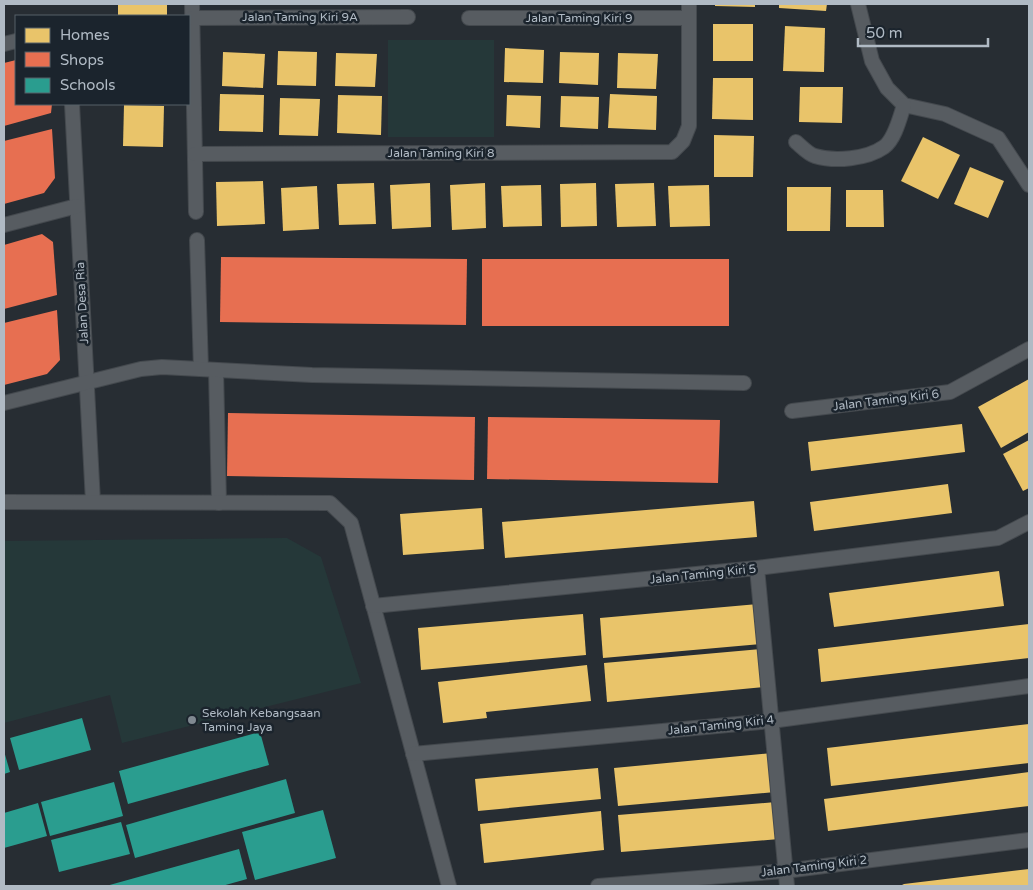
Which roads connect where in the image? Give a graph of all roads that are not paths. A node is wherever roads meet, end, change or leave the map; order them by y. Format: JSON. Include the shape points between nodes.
{"nodes":[{"id":1,"x":689,"y":4,"type":"edge"},
{"id":2,"x":858,"y":4,"type":"edge"},
{"id":3,"x":192,"y":11,"type":"edge"},
{"id":4,"x":408,"y":18,"type":"dead end"},
{"id":5,"x":469,"y":18,"type":"dead end"},
{"id":6,"x":689,"y":18,"type":"junction"},
{"id":7,"x":72,"y":105,"type":"edge"},
{"id":8,"x":904,"y":105,"type":"junction"},
{"id":9,"x":796,"y":142,"type":"dead end"},
{"id":10,"x":195,"y":154,"type":"junction"},
{"id":11,"x":1029,"y":185,"type":"edge"},
{"id":12,"x":77,"y":206,"type":"junction"},
{"id":13,"x":196,"y":212,"type":"dead end"},
{"id":14,"x":4,"y":225,"type":"edge"},
{"id":15,"x":197,"y":240,"type":"dead end"},
{"id":16,"x":1029,"y":349,"type":"edge"},
{"id":17,"x":201,"y":369,"type":"junction"},
{"id":18,"x":216,"y":370,"type":"junction"},
{"id":19,"x":86,"y":383,"type":"junction"},
{"id":20,"x":744,"y":383,"type":"dead end"},
{"id":21,"x":4,"y":403,"type":"edge"},
{"id":22,"x":792,"y":411,"type":"dead end"},
{"id":23,"x":4,"y":502,"type":"edge"},
{"id":24,"x":93,"y":502,"type":"junction"},
{"id":25,"x":219,"y":503,"type":"junction"},
{"id":26,"x":1029,"y":522,"type":"edge"},
{"id":27,"x":757,"y":568,"type":"junction"},
{"id":28,"x":373,"y":606,"type":"junction"},
{"id":29,"x":1029,"y":686,"type":"edge"},
{"id":30,"x":771,"y":720,"type":"junction"},
{"id":31,"x":412,"y":754,"type":"junction"},
{"id":32,"x":1029,"y":840,"type":"edge"},
{"id":33,"x":785,"y":870,"type":"junction"},
{"id":34,"x":449,"y":886,"type":"edge"},
{"id":35,"x":598,"y":886,"type":"edge"},
{"id":36,"x":787,"y":886,"type":"edge"}],
"edges":[{"from":1,"to":6,"type":"street"},
{"from":2,"to":8,"type":"street","via":[[872,61],[887,88]]},
{"from":3,"to":4,"type":"street","name":"Jalan Taming Kiri 9A"},
{"from":3,"to":10,"type":"street"},
{"from":5,"to":6,"type":"street","name":"Jalan Taming Kiri 9"},
{"from":6,"to":10,"type":"street","name":"Jalan Taming Kiri 8","via":[[689,126],[683,142],[672,152]]},
{"from":7,"to":12,"type":"street","name":"Jalan Desa Ria"},
{"from":8,"to":9,"type":"street","via":[[886,147],[866,156],[840,159],[814,156]]},
{"from":8,"to":11,"type":"street","via":[[944,114],[998,138]]},
{"from":10,"to":13,"type":"street"},
{"from":12,"to":14,"type":"street"},
{"from":12,"to":19,"type":"street","name":"Jalan Desa Ria"},
{"from":15,"to":17,"type":"street"},
{"from":16,"to":22,"type":"street","name":"Jalan Taming Kiri 6","via":[[950,392]]},
{"from":17,"to":18,"type":"street"},
{"from":17,"to":19,"type":"street","via":[[141,369]]},
{"from":18,"to":20,"type":"street","via":[[320,376]]},
{"from":18,"to":25,"type":"street"},
{"from":19,"to":21,"type":"street"},
{"from":19,"to":24,"type":"street","name":"Jalan Desa Ria"},
{"from":23,"to":24,"type":"street"},
{"from":24,"to":25,"type":"street"},
{"from":25,"to":28,"type":"street","via":[[330,503],[351,523]]},
{"from":26,"to":27,"type":"street","name":"Jalan Taming Kiri 5","via":[[998,538]]},
{"from":27,"to":28,"type":"street","name":"Jalan Taming Kiri 5"},
{"from":27,"to":30,"type":"street"},
{"from":28,"to":31,"type":"street"},
{"from":29,"to":30,"type":"street","name":"Jalan Taming Kiri 4"},
{"from":30,"to":31,"type":"street","name":"Jalan Taming Kiri 4"},
{"from":30,"to":33,"type":"street"},
{"from":31,"to":34,"type":"street"},
{"from":32,"to":33,"type":"street","name":"Jalan Taming Kiri 2"},
{"from":33,"to":35,"type":"street","name":"Jalan Taming Kiri 2"},
{"from":33,"to":36,"type":"street"}]}
